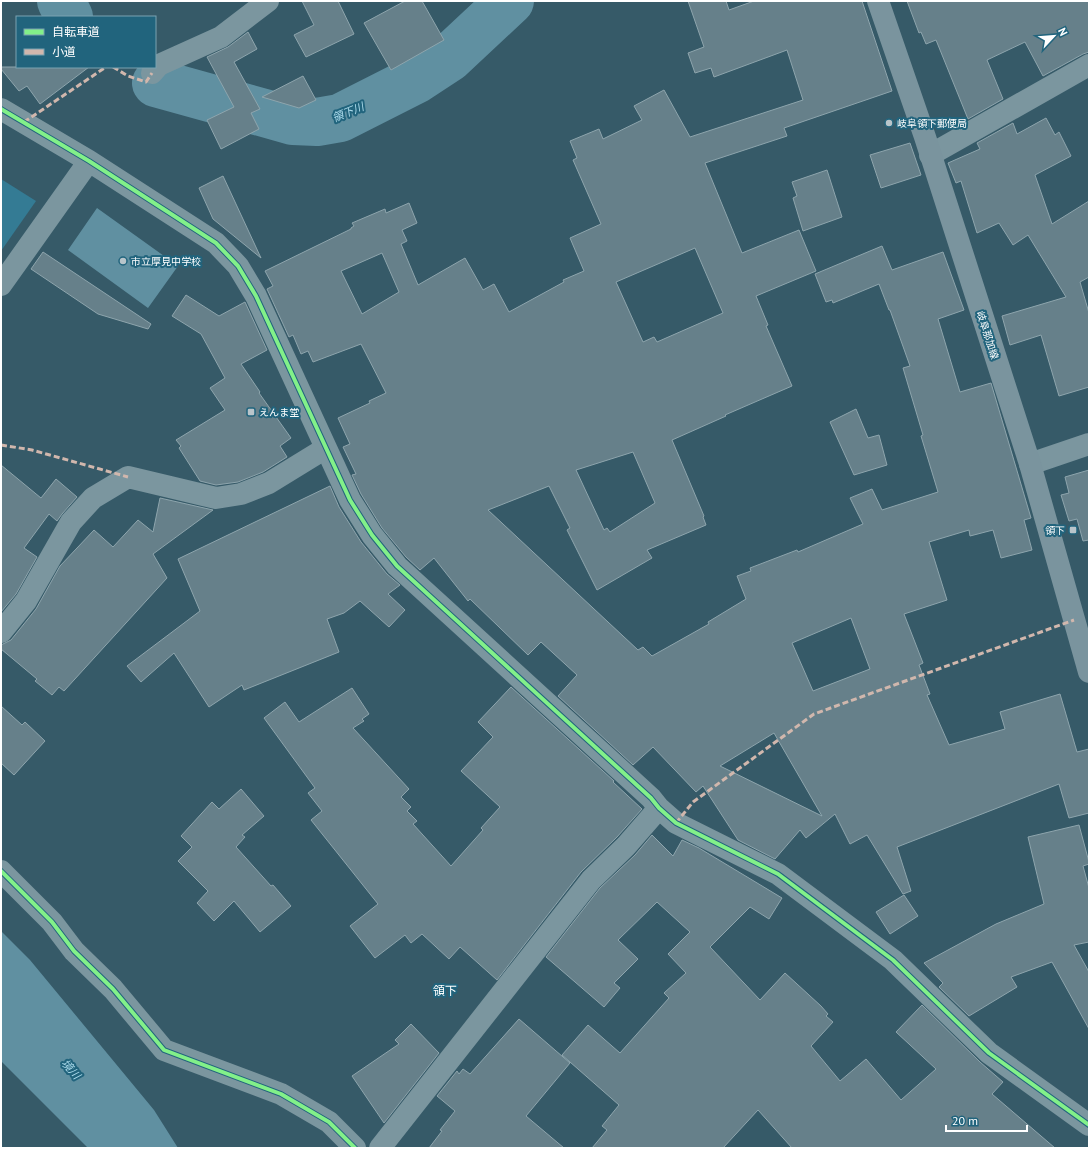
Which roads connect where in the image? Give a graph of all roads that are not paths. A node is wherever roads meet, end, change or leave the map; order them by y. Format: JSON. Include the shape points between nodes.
{"nodes":[{"id":1,"x":268,"y":1,"type":"edge"},
{"id":2,"x":878,"y":1,"type":"edge"},
{"id":3,"x":1089,"y":65,"type":"edge"},
{"id":4,"x":152,"y":73,"type":"dead end"},
{"id":5,"x":1,"y":109,"type":"edge"},
{"id":6,"x":930,"y":155,"type":"junction"},
{"id":7,"x":89,"y":161,"type":"junction"},
{"id":8,"x":1,"y":285,"type":"edge"},
{"id":9,"x":1089,"y":444,"type":"edge"},
{"id":10,"x":326,"y":448,"type":"junction"},
{"id":11,"x":1030,"y":464,"type":"junction"},
{"id":12,"x":1,"y":632,"type":"edge"},
{"id":13,"x":1089,"y":672,"type":"edge"},
{"id":14,"x":660,"y":808,"type":"junction"},
{"id":15,"x":1,"y":871,"type":"edge"},
{"id":16,"x":1089,"y":1125,"type":"edge"},
{"id":17,"x":355,"y":1148,"type":"edge"},
{"id":18,"x":380,"y":1148,"type":"edge"}],
"edges":[{"from":1,"to":4,"type":"street","via":[[221,37],[159,65]]},
{"from":2,"to":6,"type":"main road","name":"岐阜那加線"},
{"from":3,"to":6,"type":"street"},
{"from":5,"to":7,"type":"street"},
{"from":6,"to":11,"type":"main road","name":"岐阜那加線"},
{"from":7,"to":8,"type":"street"},
{"from":7,"to":10,"type":"street","via":[[216,243],[238,266],[256,296]]},
{"from":9,"to":11,"type":"street"},
{"from":10,"to":12,"type":"street","via":[[269,483],[241,494],[216,498],[128,477],[92,498],[72,522],[26,601]]},
{"from":10,"to":14,"type":"street","via":[[350,500],[372,535],[397,566]]},
{"from":11,"to":13,"type":"main road","name":"岐阜那加線"},
{"from":14,"to":16,"type":"street","via":[[676,822],[785,879],[893,960],[989,1053]]},
{"from":14,"to":18,"type":"street","via":[[591,880]]},
{"from":15,"to":17,"type":"street","via":[[52,922],[74,951],[113,989],[164,1050],[281,1094],[329,1122]]}]}
